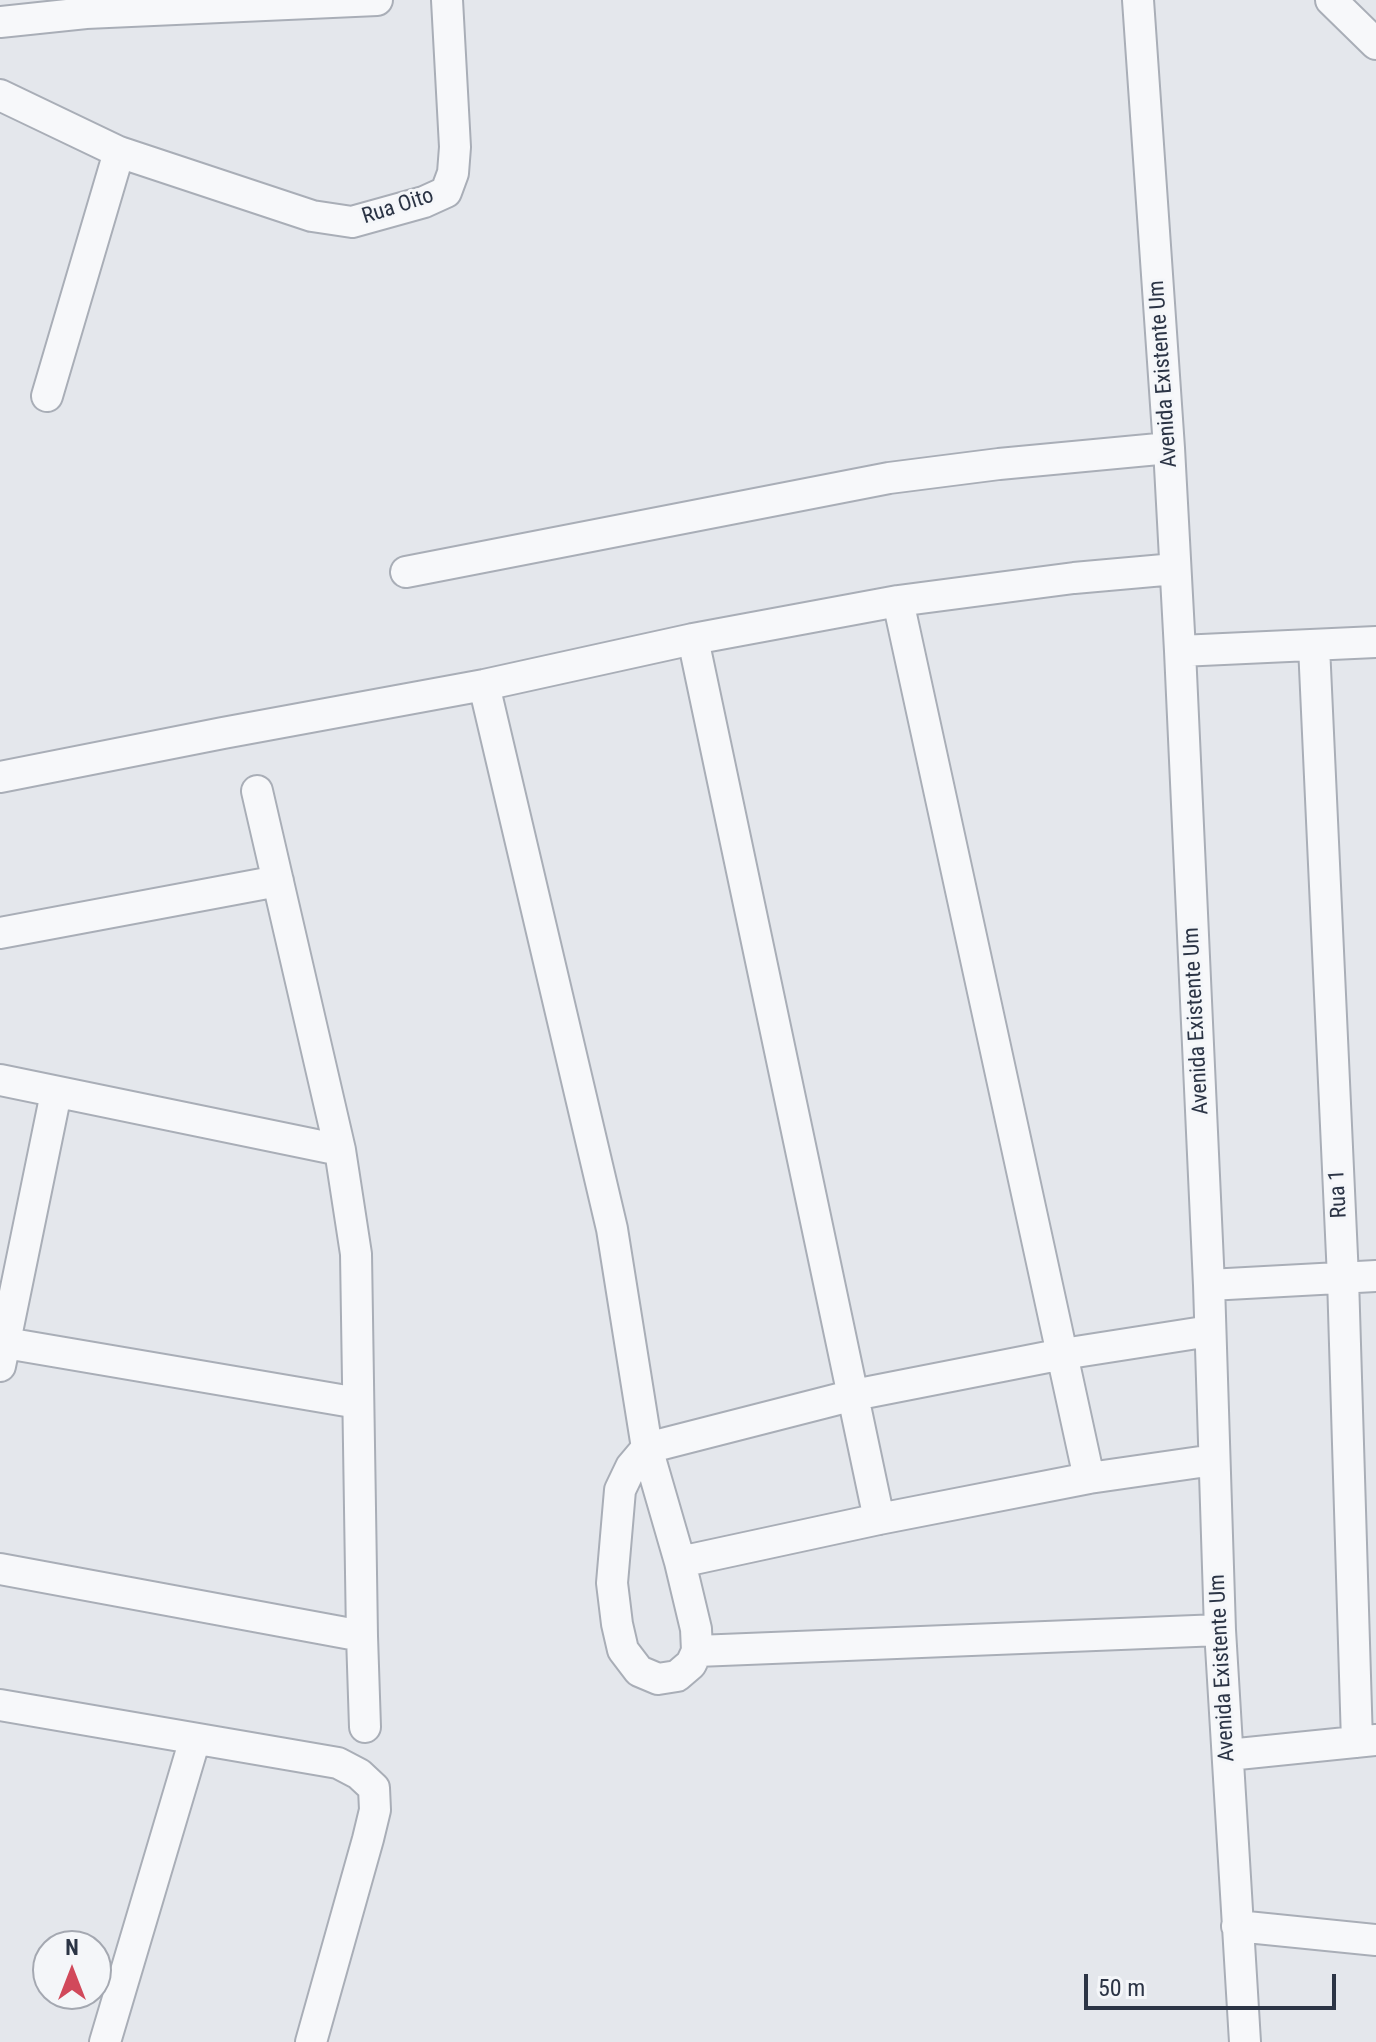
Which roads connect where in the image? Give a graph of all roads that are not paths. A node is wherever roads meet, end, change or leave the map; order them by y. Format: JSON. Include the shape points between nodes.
{"nodes":[{"id":1,"x":377,"y":0,"type":"edge"},
{"id":2,"x":447,"y":0,"type":"edge"},
{"id":3,"x":1138,"y":0,"type":"edge"},
{"id":4,"x":1331,"y":0,"type":"edge"},
{"id":5,"x":86,"y":7,"type":"edge"},
{"id":6,"x":0,"y":22,"type":"edge"},
{"id":7,"x":1376,"y":44,"type":"edge"},
{"id":8,"x":0,"y":95,"type":"edge"},
{"id":9,"x":119,"y":152,"type":"junction"},
{"id":10,"x":47,"y":396,"type":"dead end"},
{"id":11,"x":1169,"y":448,"type":"junction"},
{"id":12,"x":1175,"y":569,"type":"junction"},
{"id":13,"x":406,"y":572,"type":"dead end"},
{"id":14,"x":898,"y":601,"type":"junction"},
{"id":15,"x":693,"y":639,"type":"junction"},
{"id":16,"x":1376,"y":642,"type":"edge"},
{"id":17,"x":1314,"y":646,"type":"junction"},
{"id":18,"x":1180,"y":651,"type":"junction"},
{"id":19,"x":484,"y":685,"type":"junction"},
{"id":20,"x":0,"y":777,"type":"edge"},
{"id":21,"x":257,"y":791,"type":"dead end"},
{"id":22,"x":278,"y":881,"type":"junction"},
{"id":23,"x":0,"y":933,"type":"edge"},
{"id":24,"x":0,"y":1080,"type":"edge"},
{"id":25,"x":56,"y":1093,"type":"junction"},
{"id":26,"x":340,"y":1150,"type":"junction"},
{"id":27,"x":1376,"y":1276,"type":"edge"},
{"id":28,"x":1343,"y":1278,"type":"junction"},
{"id":29,"x":1209,"y":1285,"type":"junction"},
{"id":30,"x":1210,"y":1331,"type":"junction"},
{"id":31,"x":1,"y":1350,"type":"edge"},
{"id":32,"x":1063,"y":1354,"type":"junction"},
{"id":33,"x":854,"y":1395,"type":"junction"},
{"id":34,"x":358,"y":1403,"type":"junction"},
{"id":35,"x":647,"y":1448,"type":"junction"},
{"id":36,"x":1214,"y":1460,"type":"junction"},
{"id":37,"x":1089,"y":1478,"type":"junction"},
{"id":38,"x":879,"y":1519,"type":"junction"},
{"id":39,"x":680,"y":1562,"type":"junction"},
{"id":40,"x":0,"y":1569,"type":"edge"},
{"id":41,"x":1220,"y":1630,"type":"junction"},
{"id":42,"x":362,"y":1636,"type":"junction"},
{"id":43,"x":697,"y":1651,"type":"junction"},
{"id":44,"x":0,"y":1705,"type":"edge"},
{"id":45,"x":365,"y":1727,"type":"dead end"},
{"id":46,"x":195,"y":1739,"type":"junction"},
{"id":47,"x":1367,"y":1741,"type":"edge"},
{"id":48,"x":1228,"y":1755,"type":"junction"},
{"id":49,"x":1237,"y":1926,"type":"junction"},
{"id":50,"x":1376,"y":1940,"type":"edge"},
{"id":51,"x":105,"y":2042,"type":"edge"},
{"id":52,"x":311,"y":2042,"type":"edge"},
{"id":53,"x":1245,"y":2042,"type":"edge"}],
"edges":[{"from":1,"to":5,"type":"street"},
{"from":2,"to":9,"type":"street","name":"Rua Oito","via":[[455,147],[446,192],[352,222],[312,216]]},
{"from":3,"to":11,"type":"street","name":"Avenida Existente Um"},
{"from":4,"to":7,"type":"street"},
{"from":5,"to":6,"type":"street"},
{"from":8,"to":9,"type":"street","name":"Rua Oito"},
{"from":9,"to":10,"type":"street"},
{"from":11,"to":12,"type":"street","name":"Avenida Existente Um"},
{"from":11,"to":13,"type":"street","via":[[889,478]]},
{"from":12,"to":14,"type":"street"},
{"from":12,"to":18,"type":"street","name":"Avenida Existente Um"},
{"from":14,"to":15,"type":"street"},
{"from":14,"to":32,"type":"street"},
{"from":15,"to":19,"type":"street"},
{"from":15,"to":33,"type":"street"},
{"from":16,"to":17,"type":"street"},
{"from":17,"to":18,"type":"street"},
{"from":17,"to":28,"type":"street","name":"Rua 1"},
{"from":18,"to":29,"type":"street","name":"Avenida Existente Um"},
{"from":19,"to":20,"type":"street"},
{"from":19,"to":35,"type":"street","via":[[612,1229]]},
{"from":21,"to":22,"type":"street"},
{"from":22,"to":23,"type":"street"},
{"from":22,"to":26,"type":"street"},
{"from":24,"to":25,"type":"street"},
{"from":25,"to":26,"type":"street"},
{"from":25,"to":31,"type":"street"},
{"from":26,"to":34,"type":"street","via":[[356,1254]]},
{"from":27,"to":28,"type":"street"},
{"from":28,"to":29,"type":"street"},
{"from":28,"to":47,"type":"street","name":"Rua 1"},
{"from":29,"to":30,"type":"street","name":"Avenida Existente Um"},
{"from":30,"to":32,"type":"street"},
{"from":30,"to":36,"type":"street","name":"Avenida Existente Um"},
{"from":31,"to":34,"type":"street"},
{"from":32,"to":33,"type":"street"},
{"from":32,"to":37,"type":"street"},
{"from":33,"to":35,"type":"street"},
{"from":33,"to":38,"type":"street"},
{"from":34,"to":42,"type":"street"},
{"from":35,"to":39,"type":"street"},
{"from":35,"to":43,"type":"street","via":[[620,1490],[612,1583],[623,1650],[639,1671],[658,1679],[677,1676]]},
{"from":36,"to":37,"type":"street"},
{"from":36,"to":41,"type":"street","name":"Avenida Existente Um"},
{"from":37,"to":38,"type":"street"},
{"from":38,"to":39,"type":"street"},
{"from":39,"to":43,"type":"street"},
{"from":40,"to":42,"type":"street"},
{"from":41,"to":43,"type":"street"},
{"from":41,"to":48,"type":"street","name":"Avenida Existente Um"},
{"from":42,"to":45,"type":"street"},
{"from":44,"to":46,"type":"street"},
{"from":46,"to":51,"type":"street"},
{"from":46,"to":52,"type":"street","via":[[338,1763],[374,1788],[368,1839]]},
{"from":47,"to":48,"type":"street"},
{"from":48,"to":49,"type":"street","name":"Avenida Existente Um"},
{"from":49,"to":50,"type":"street"},
{"from":49,"to":53,"type":"street","name":"Avenida Existente Um"}]}
